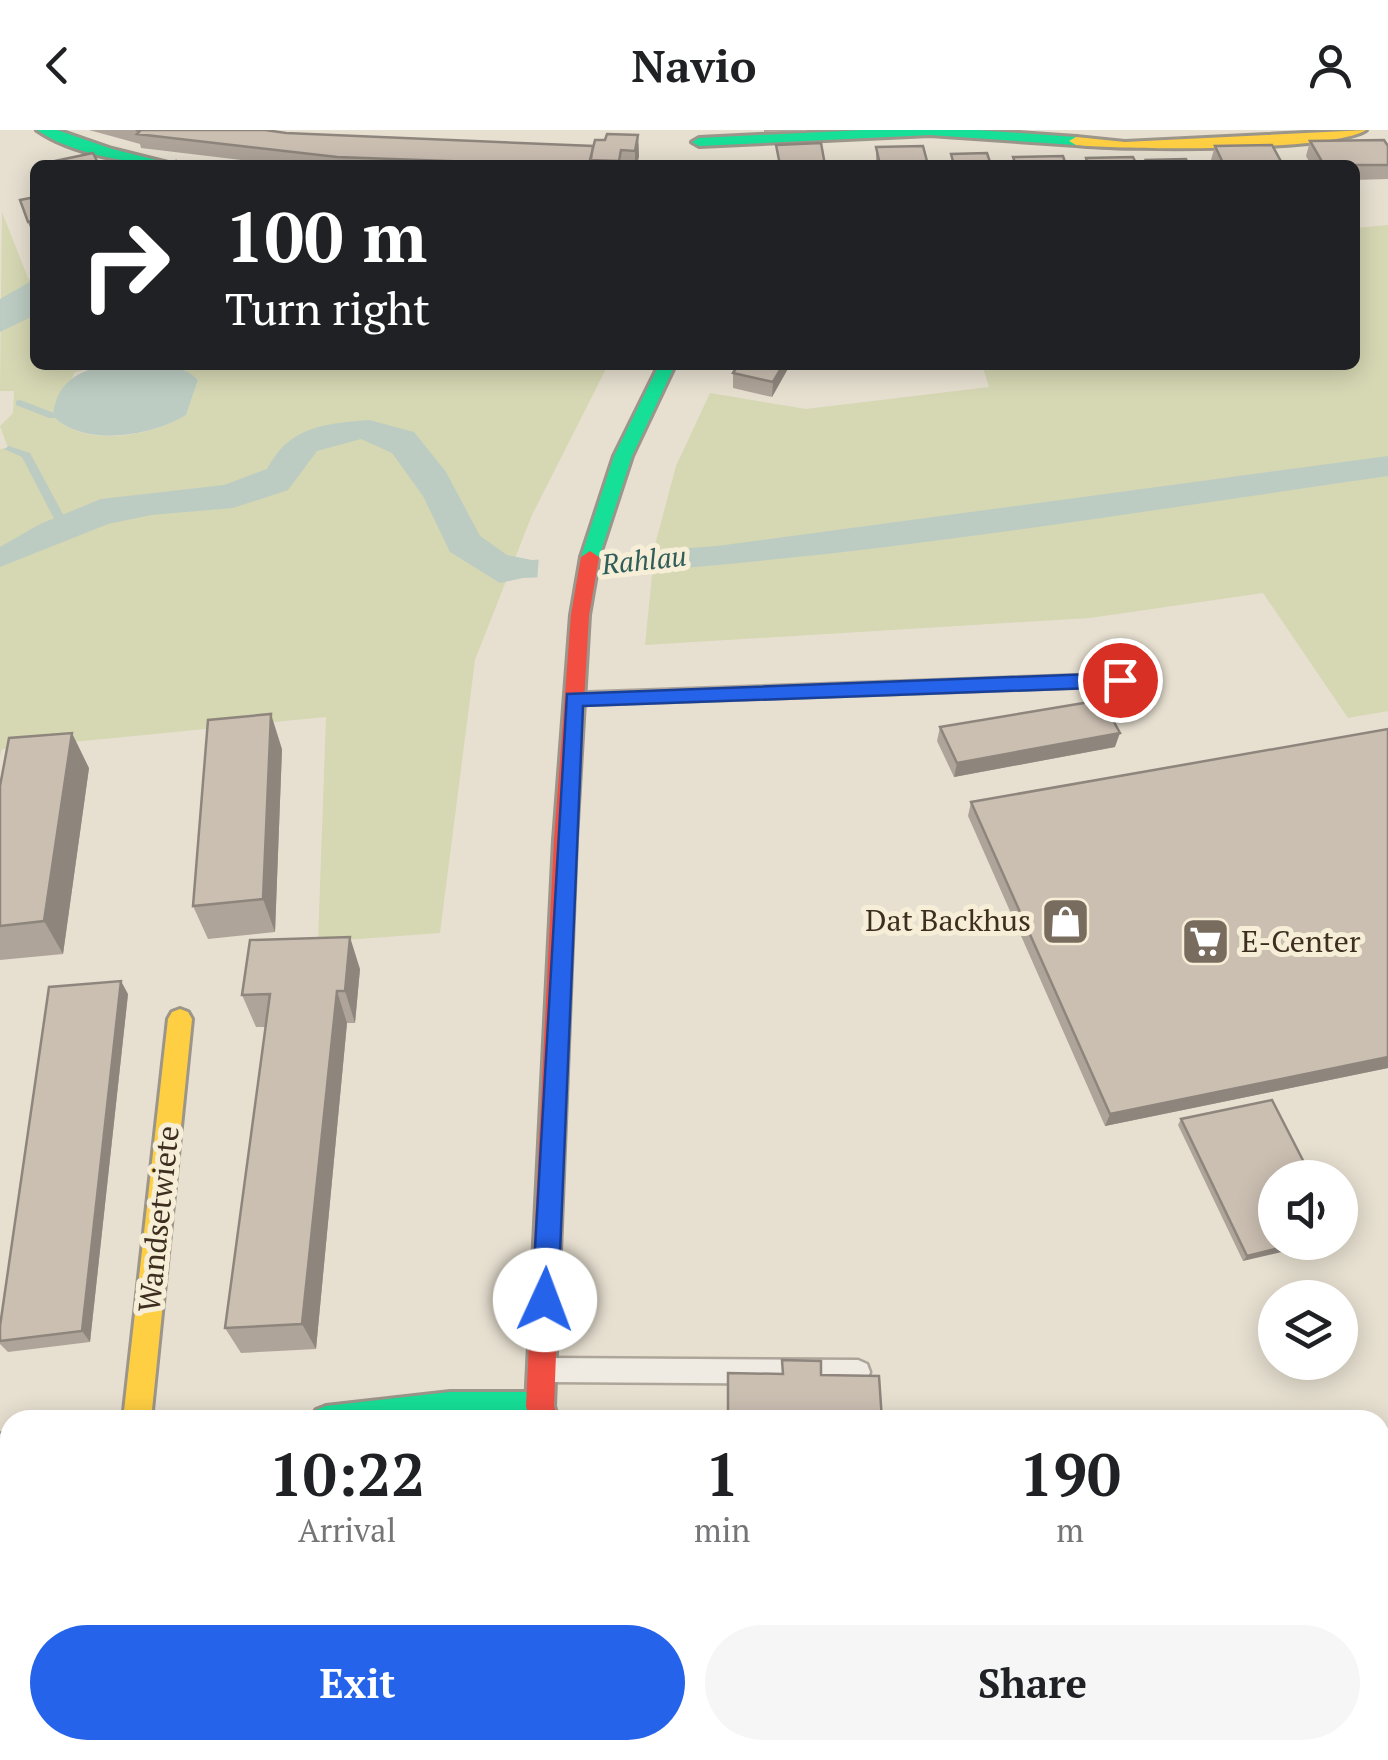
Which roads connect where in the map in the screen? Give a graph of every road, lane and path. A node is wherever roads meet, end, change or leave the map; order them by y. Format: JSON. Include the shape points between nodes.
{"nodes":[{"id":1,"x":44,"y":130,"type":"edge"},
{"id":2,"x":1359,"y":130,"type":"edge"},
{"id":3,"x":699,"y":146,"type":"edge"},
{"id":4,"x":144,"y":160,"type":"edge"},
{"id":5,"x":664,"y":370,"type":"edge"},
{"id":6,"x":1120,"y":680,"type":"dead end"},
{"id":7,"x":574,"y":699,"type":"junction"},
{"id":8,"x":180,"y":1019,"type":"dead end"},
{"id":9,"x":543,"y":1370,"type":"junction"},
{"id":10,"x":858,"y":1372,"type":"edge"},
{"id":11,"x":138,"y":1410,"type":"edge"},
{"id":12,"x":415,"y":1410,"type":"edge"},
{"id":13,"x":490,"y":1410,"type":"edge"},
{"id":14,"x":539,"y":1410,"type":"edge"}],
"edges":[{"from":1,"to":4,"type":"street"},
{"from":2,"to":3,"type":"street","via":[[1126,146],[930,131]]},
{"from":5,"to":7,"type":"street","via":[[622,453],[592,543]]},
{"from":6,"to":7,"type":"lane"},
{"from":7,"to":9,"type":"street"},
{"from":8,"to":11,"type":"street","name":"Wandsetwiete"},
{"from":9,"to":10,"type":"lane"},
{"from":9,"to":14,"type":"street"},
{"from":12,"to":13,"type":"street"}]}
